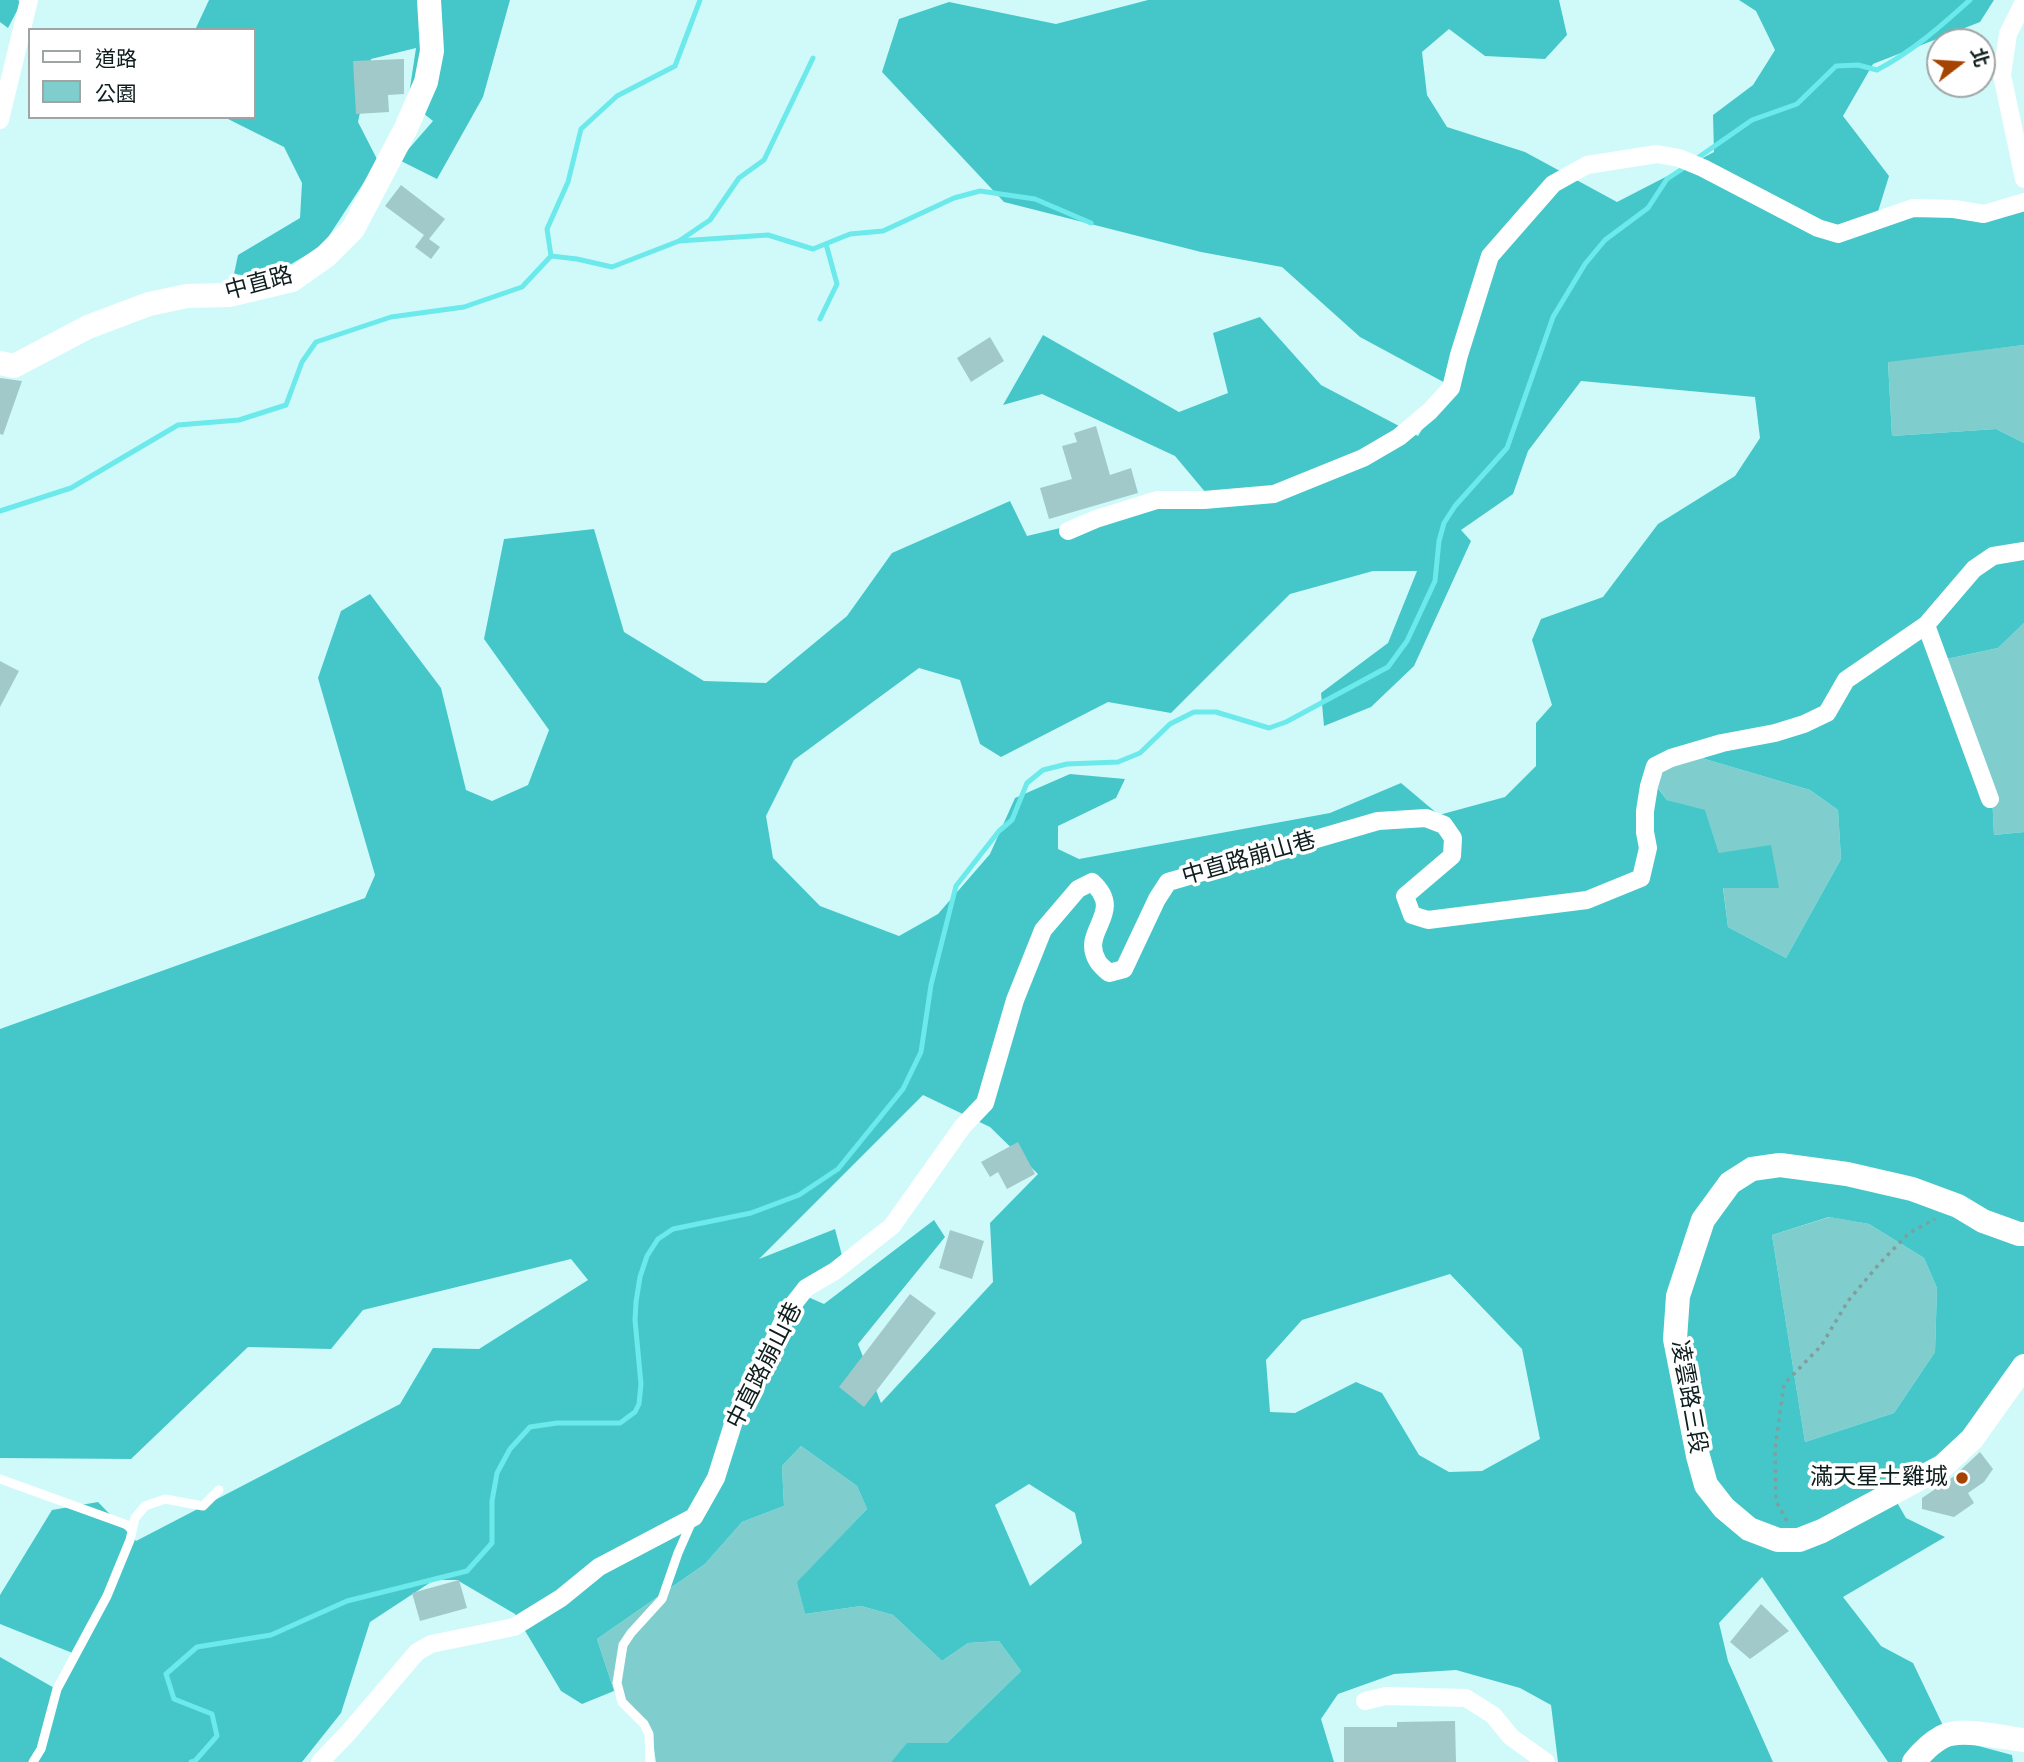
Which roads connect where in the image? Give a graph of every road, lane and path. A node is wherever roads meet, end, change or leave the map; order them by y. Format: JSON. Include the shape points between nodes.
{"nodes":[{"id":1,"x":29,"y":0,"type":"edge"},
{"id":2,"x":429,"y":0,"type":"edge"},
{"id":3,"x":2024,"y":2,"type":"edge"},
{"id":4,"x":0,"y":120,"type":"edge"},
{"id":5,"x":2024,"y":179,"type":"edge"},
{"id":6,"x":2024,"y":202,"type":"edge"},
{"id":7,"x":0,"y":363,"type":"edge"},
{"id":8,"x":1068,"y":531,"type":"dead end"},
{"id":9,"x":2024,"y":551,"type":"edge"},
{"id":10,"x":1926,"y":625,"type":"junction"},
{"id":11,"x":1990,"y":799,"type":"dead end"},
{"id":12,"x":1958,"y":1206,"type":"junction"},
{"id":13,"x":2024,"y":1234,"type":"edge"},
{"id":14,"x":2024,"y":1366,"type":"edge"},
{"id":15,"x":0,"y":1479,"type":"edge"},
{"id":16,"x":219,"y":1490,"type":"dead end"},
{"id":17,"x":694,"y":1517,"type":"junction"},
{"id":18,"x":133,"y":1527,"type":"junction"},
{"id":19,"x":1799,"y":1541,"type":"junction"},
{"id":20,"x":1365,"y":1701,"type":"dead end"},
{"id":21,"x":2024,"y":1740,"type":"edge"},
{"id":22,"x":33,"y":1762,"type":"edge"},
{"id":23,"x":320,"y":1762,"type":"edge"},
{"id":24,"x":650,"y":1762,"type":"edge"},
{"id":25,"x":1546,"y":1762,"type":"edge"},
{"id":26,"x":1914,"y":1762,"type":"edge"}],
"edges":[{"from":1,"to":4,"type":"street"},
{"from":2,"to":7,"type":"street","name":"中直路","via":[[432,51],[426,82],[353,229],[326,256],[292,280],[229,295],[187,296],[149,304],[88,327],[14,366]]},
{"from":3,"to":5,"type":"street","via":[[2008,34],[2002,75]]},
{"from":6,"to":8,"type":"street","via":[[1984,214],[1913,208],[1838,234],[1818,229],[1679,158],[1657,154],[1587,165],[1553,184],[1490,256],[1451,388],[1399,437],[1363,458],[1274,494],[1157,500]]},
{"from":9,"to":10,"type":"street","name":"中直路崩山巷","via":[[1993,555],[1974,569]]},
{"from":10,"to":11,"type":"street"},
{"from":10,"to":17,"type":"street","name":"中直路崩山巷","via":[[1846,680],[1827,713],[1775,733],[1722,743],[1656,766],[1645,811],[1648,848],[1641,878],[1587,900],[1428,920],[1412,915],[1405,896],[1452,856],[1452,838],[1444,825],[1426,818],[1378,821],[1168,882],[1124,969],[1109,973],[1096,960],[1093,943],[1106,906],[1104,892],[1092,882],[1079,889],[1043,930],[1015,1000],[985,1103],[963,1126],[892,1226],[806,1288],[788,1311],[734,1421],[716,1478]]},
{"from":12,"to":13,"type":"street","name":"凌雲路三段","via":[[1983,1221]]},
{"from":12,"to":19,"type":"path","via":[[1909,1233],[1848,1301],[1821,1346],[1784,1384],[1775,1449],[1776,1501]]},
{"from":12,"to":19,"type":"street","name":"凌雲路三段","via":[[1912,1189],[1847,1174],[1780,1165],[1752,1169],[1730,1184],[1703,1220],[1678,1296],[1675,1339],[1706,1485],[1749,1529],[1778,1540]]},
{"from":14,"to":19,"type":"street","via":[[1972,1439],[1943,1466]]},
{"from":15,"to":18,"type":"lane"},
{"from":16,"to":18,"type":"lane","via":[[204,1506],[165,1499],[145,1506]]},
{"from":17,"to":23,"type":"street","via":[[599,1567],[561,1598],[514,1626],[431,1644],[417,1652]]},
{"from":17,"to":24,"type":"lane","via":[[662,1599],[623,1645],[617,1683],[622,1702],[649,1734]]},
{"from":18,"to":22,"type":"lane","via":[[107,1596],[57,1689],[41,1749]]},
{"from":20,"to":25,"type":"street","via":[[1386,1696],[1466,1698]]},
{"from":21,"to":26,"type":"street","via":[[1945,1735]]}]}
